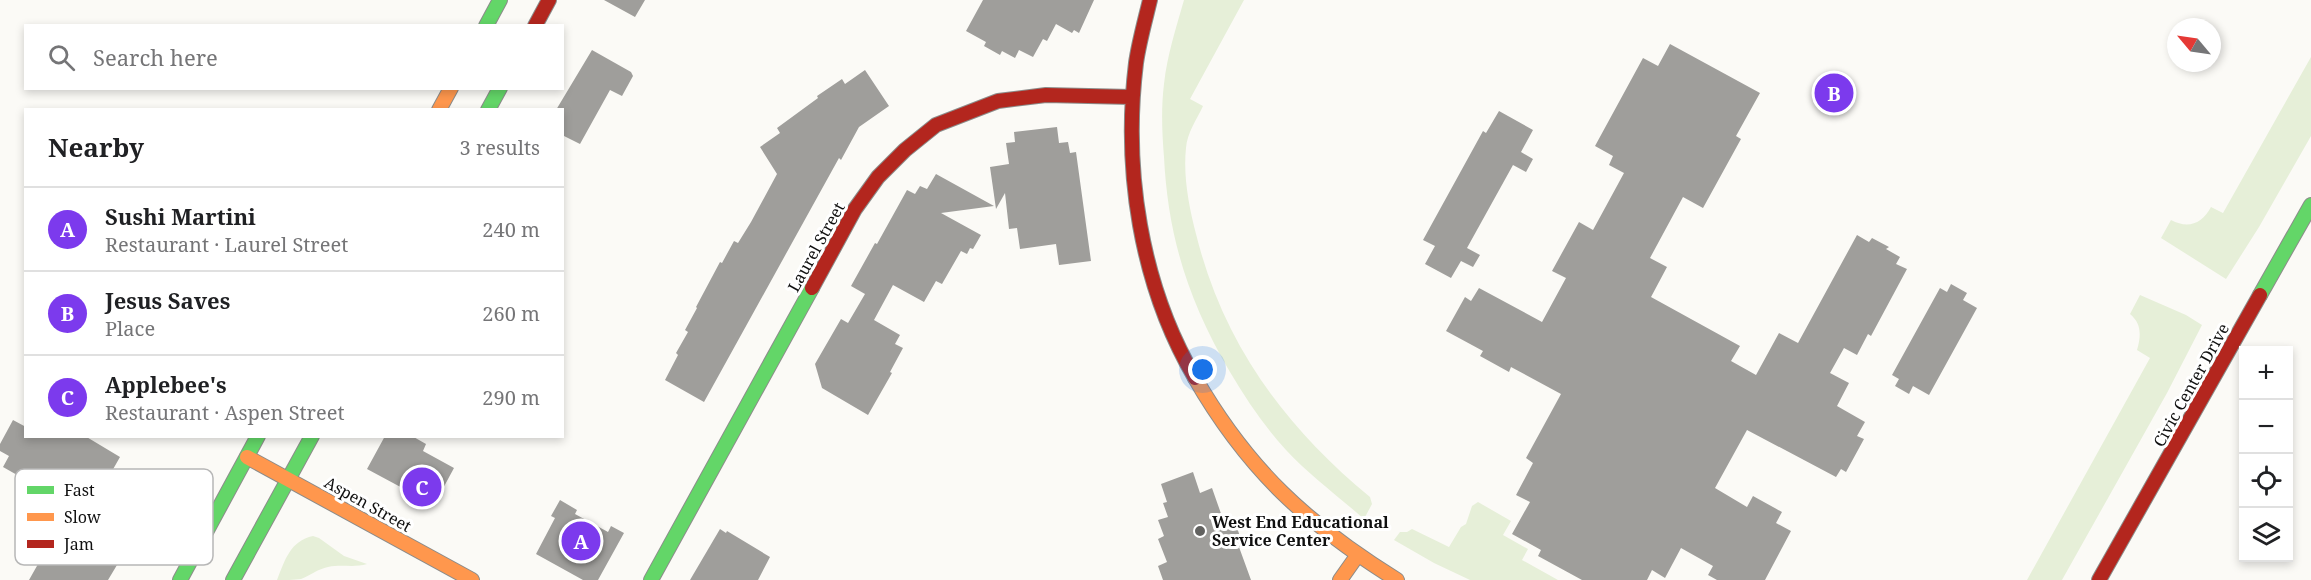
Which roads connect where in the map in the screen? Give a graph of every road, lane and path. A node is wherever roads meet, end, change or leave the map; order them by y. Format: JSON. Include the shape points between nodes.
{"nodes":[{"id":1,"x":500,"y":0,"type":"edge"},
{"id":2,"x":549,"y":0,"type":"edge"},
{"id":3,"x":1150,"y":0,"type":"edge"},
{"id":4,"x":487,"y":24,"type":"edge"},
{"id":5,"x":536,"y":24,"type":"edge"},
{"id":6,"x":450,"y":90,"type":"edge"},
{"id":7,"x":499,"y":90,"type":"edge"},
{"id":8,"x":1131,"y":97,"type":"junction"},
{"id":9,"x":440,"y":108,"type":"edge"},
{"id":10,"x":489,"y":108,"type":"edge"},
{"id":11,"x":2311,"y":205,"type":"edge"},
{"id":12,"x":257,"y":438,"type":"edge"},
{"id":13,"x":311,"y":438,"type":"edge"},
{"id":14,"x":247,"y":457,"type":"junction"},
{"id":15,"x":288,"y":479,"type":"junction"},
{"id":16,"x":213,"y":519,"type":"edge"},
{"id":17,"x":1357,"y":556,"type":"junction"},
{"id":18,"x":188,"y":565,"type":"edge"},
{"id":19,"x":180,"y":580,"type":"edge"},
{"id":20,"x":233,"y":580,"type":"edge"},
{"id":21,"x":472,"y":580,"type":"edge"},
{"id":22,"x":651,"y":580,"type":"edge"},
{"id":23,"x":1340,"y":580,"type":"edge"},
{"id":24,"x":1397,"y":580,"type":"edge"},
{"id":25,"x":2099,"y":580,"type":"edge"}],
"edges":[{"from":1,"to":4,"type":"street"},
{"from":2,"to":5,"type":"street"},
{"from":3,"to":8,"type":"street","via":[[1138,45]]},
{"from":6,"to":9,"type":"street"},
{"from":7,"to":10,"type":"street"},
{"from":8,"to":17,"type":"street","via":[[1132,162],[1140,227],[1155,288],[1180,350],[1214,410],[1256,466],[1305,514]]},
{"from":8,"to":22,"type":"street","name":"Laurel Street","via":[[1046,94],[998,100],[936,124],[878,177],[855,209]]},
{"from":11,"to":25,"type":"street","name":"Civic Center Drive"},
{"from":12,"to":14,"type":"street"},
{"from":13,"to":15,"type":"street"},
{"from":14,"to":15,"type":"street","name":"Aspen Street"},
{"from":14,"to":16,"type":"street"},
{"from":15,"to":20,"type":"street"},
{"from":15,"to":21,"type":"street","name":"Aspen Street"},
{"from":17,"to":23,"type":"street"},
{"from":17,"to":24,"type":"street"},
{"from":18,"to":19,"type":"street"}]}
